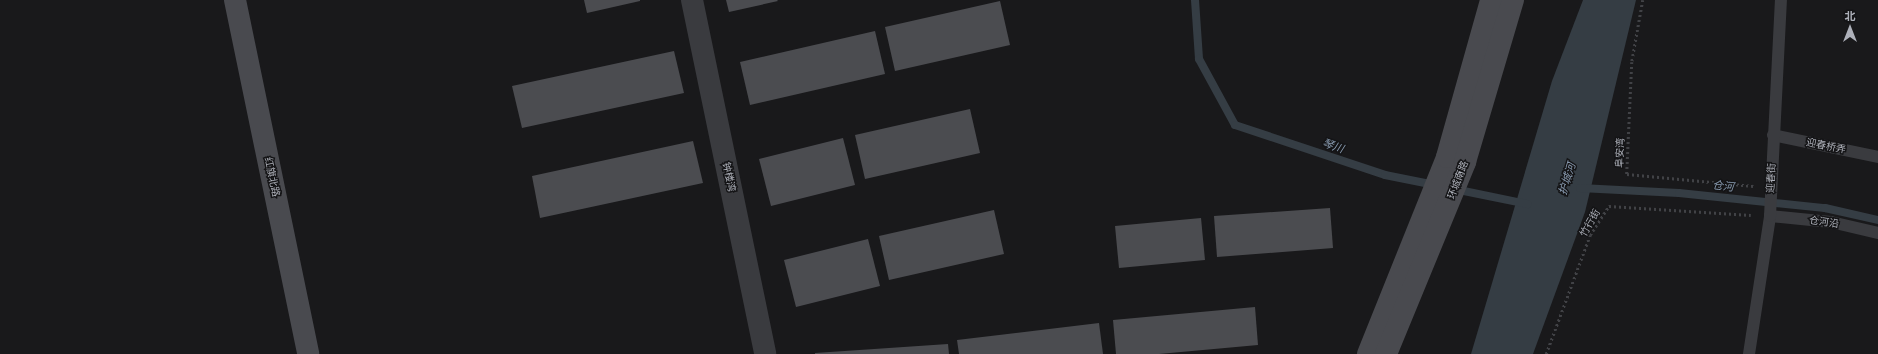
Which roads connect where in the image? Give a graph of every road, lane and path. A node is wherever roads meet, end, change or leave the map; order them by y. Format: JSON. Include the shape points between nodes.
{"nodes":[{"id":1,"x":235,"y":0,"type":"edge"},
{"id":2,"x":692,"y":0,"type":"edge"},
{"id":3,"x":1491,"y":0,"type":"edge"},
{"id":4,"x":1513,"y":0,"type":"edge"},
{"id":5,"x":1643,"y":0,"type":"edge"},
{"id":6,"x":1781,"y":0,"type":"edge"},
{"id":7,"x":1773,"y":135,"type":"junction"},
{"id":8,"x":1878,"y":157,"type":"edge"},
{"id":9,"x":1456,"y":160,"type":"junction"},
{"id":10,"x":1772,"y":166,"type":"junction"},
{"id":11,"x":1770,"y":216,"type":"junction"},
{"id":12,"x":1434,"y":217,"type":"junction"},
{"id":13,"x":1878,"y":233,"type":"edge"},
{"id":14,"x":308,"y":354,"type":"edge"},
{"id":15,"x":765,"y":354,"type":"edge"},
{"id":16,"x":1368,"y":354,"type":"edge"},
{"id":17,"x":1386,"y":354,"type":"edge"},
{"id":18,"x":1546,"y":354,"type":"edge"},
{"id":19,"x":1749,"y":354,"type":"edge"}],
"edges":[{"from":1,"to":14,"type":"main road","name":"红旗北路"},
{"from":2,"to":15,"type":"street","name":"钟楼湾"},
{"from":3,"to":9,"type":"main road","name":"环城南路"},
{"from":4,"to":9,"type":"main road","name":"环城南路"},
{"from":5,"to":10,"type":"path","name":"阜安湾","via":[[1632,62],[1627,174],[1760,187]]},
{"from":6,"to":7,"type":"lane","name":"迎春街"},
{"from":7,"to":8,"type":"lane","name":"迎春桥弄"},
{"from":7,"to":10,"type":"lane","name":"迎春街"},
{"from":9,"to":12,"type":"main road","name":"环城南路"},
{"from":10,"to":11,"type":"lane","name":"迎春街"},
{"from":11,"to":13,"type":"lane","name":"仓河沿","via":[[1831,222]]},
{"from":11,"to":18,"type":"path","name":"竹行街","via":[[1609,206],[1590,235]]},
{"from":11,"to":19,"type":"lane","name":"迎春街"},
{"from":12,"to":16,"type":"main road","name":"环城南路"},
{"from":12,"to":17,"type":"main road","name":"环城南路"}]}
